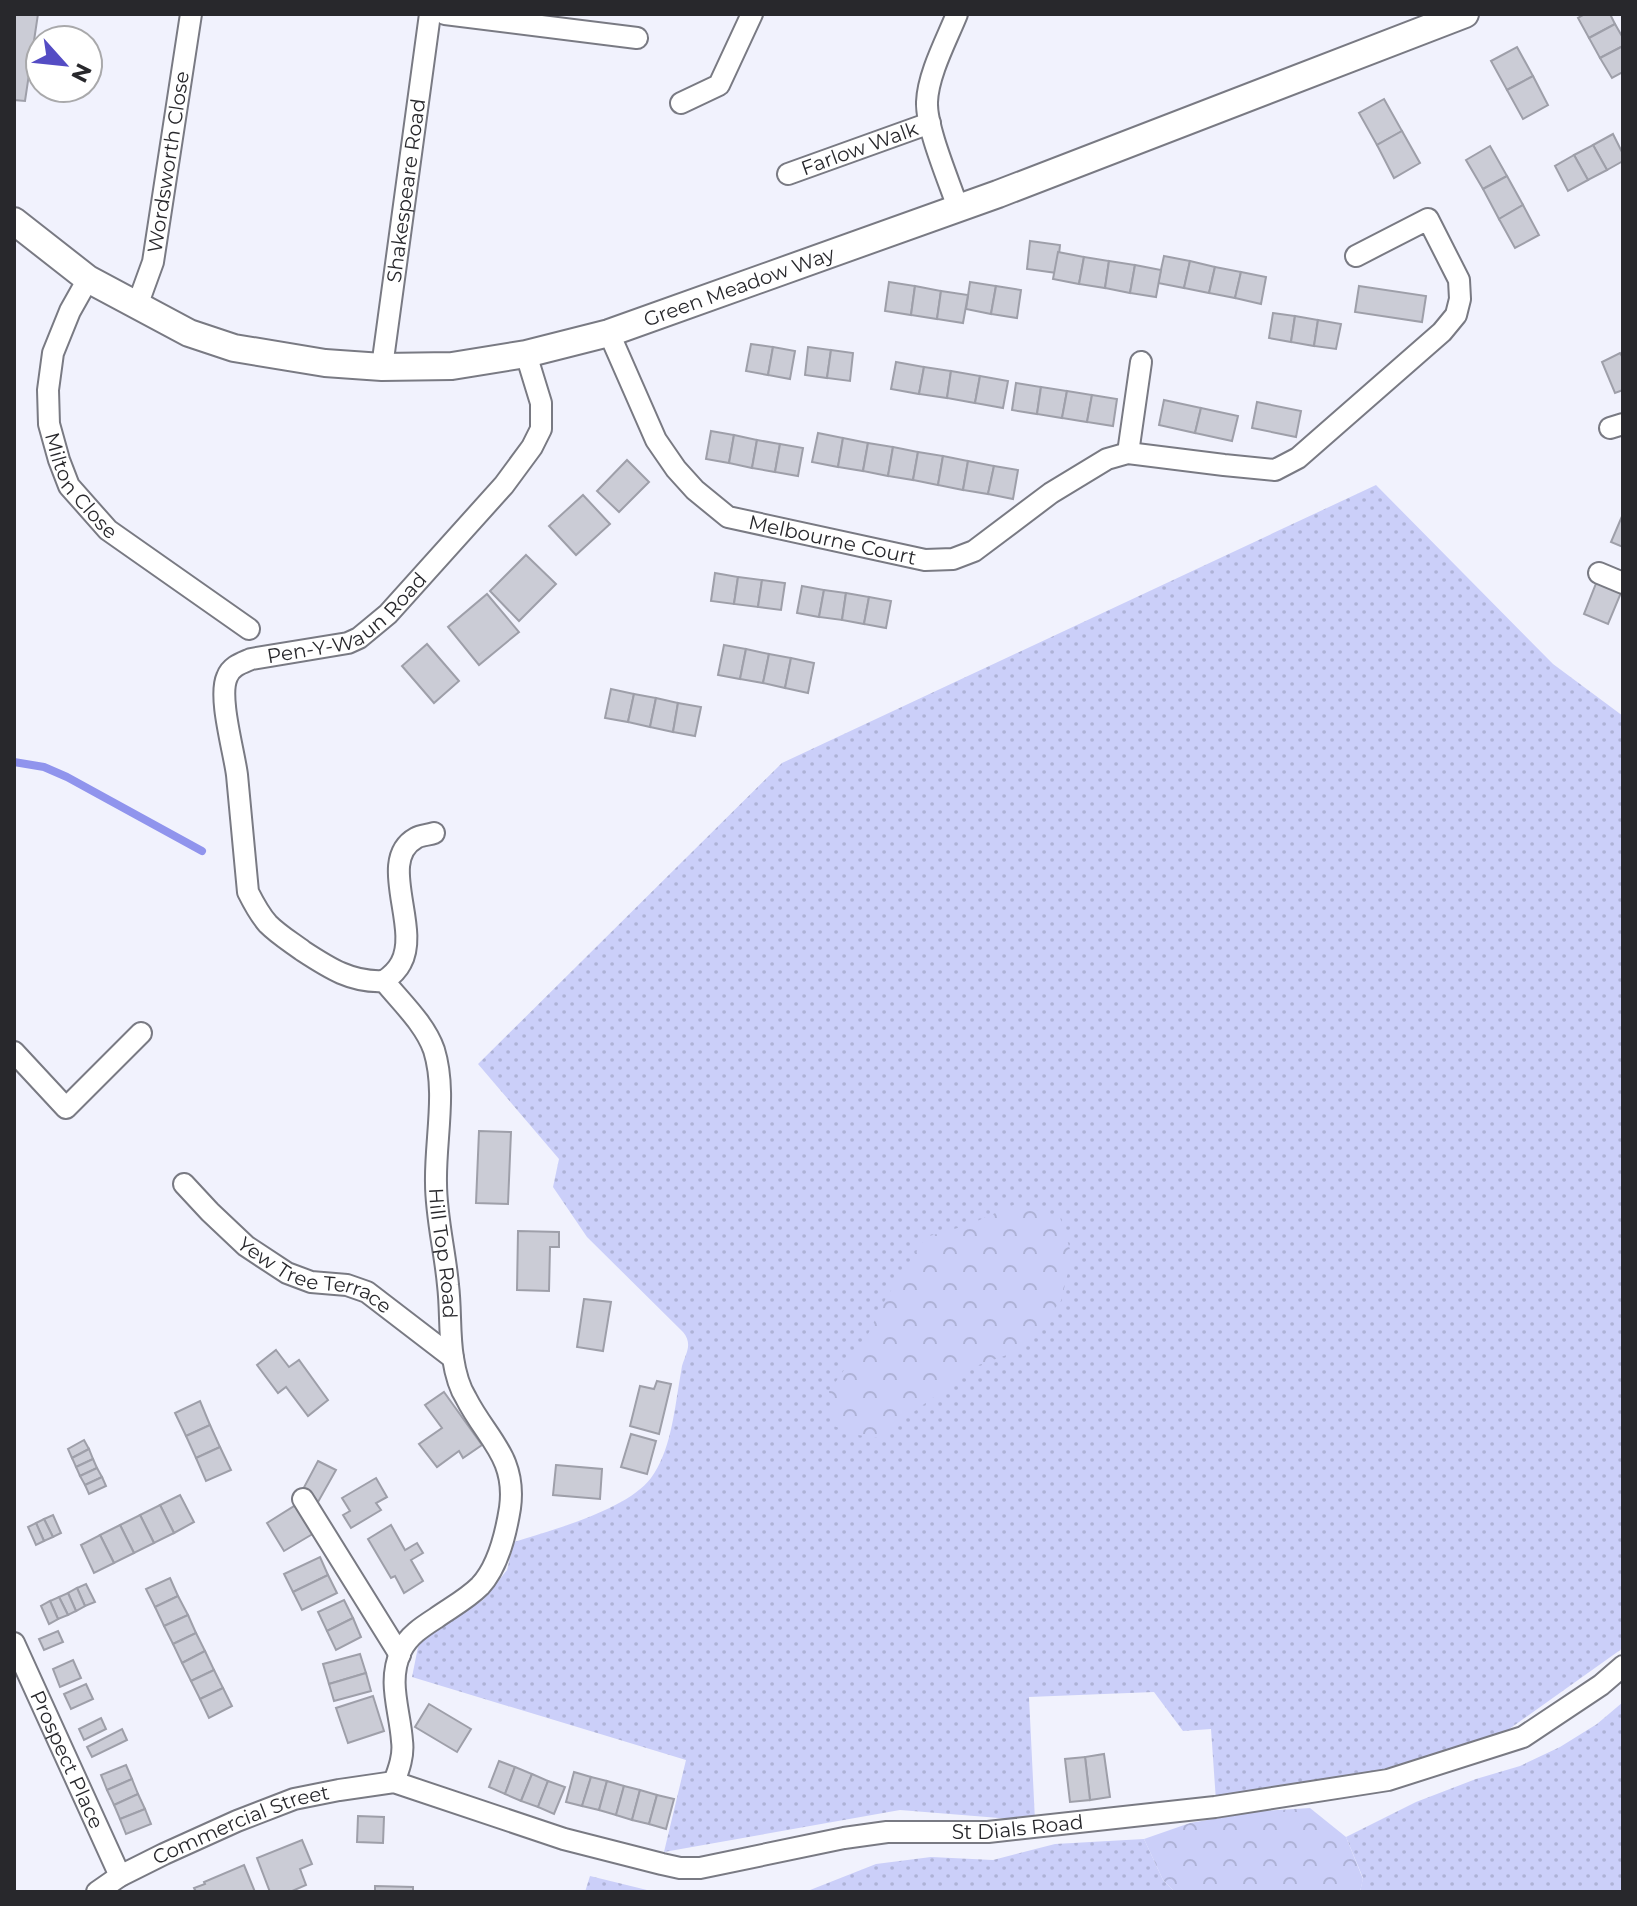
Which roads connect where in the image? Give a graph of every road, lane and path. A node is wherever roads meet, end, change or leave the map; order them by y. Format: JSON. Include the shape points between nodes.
{"nodes":[{"id":1,"x":191,"y":14,"type":"edge"},
{"id":2,"x":430,"y":14,"type":"edge"},
{"id":3,"x":445,"y":14,"type":"edge"},
{"id":4,"x":752,"y":14,"type":"edge"},
{"id":5,"x":957,"y":14,"type":"edge"},
{"id":6,"x":1465,"y":14,"type":"edge"},
{"id":7,"x":637,"y":38,"type":"dead end"},
{"id":8,"x":681,"y":103,"type":"dead end"},
{"id":9,"x":930,"y":123,"type":"junction"},
{"id":10,"x":788,"y":174,"type":"dead end"},
{"id":11,"x":958,"y":208,"type":"junction"},
{"id":12,"x":14,"y":221,"type":"edge"},
{"id":13,"x":1356,"y":256,"type":"dead end"},
{"id":14,"x":88,"y":279,"type":"junction"},
{"id":15,"x":137,"y":306,"type":"junction"},
{"id":16,"x":609,"y":333,"type":"junction"},
{"id":17,"x":526,"y":354,"type":"junction"},
{"id":18,"x":1141,"y":362,"type":"dead end"},
{"id":19,"x":382,"y":367,"type":"junction"},
{"id":20,"x":1128,"y":453,"type":"junction"},
{"id":21,"x":1599,"y":573,"type":"dead end"},
{"id":22,"x":1623,"y":583,"type":"edge"},
{"id":23,"x":249,"y":629,"type":"dead end"},
{"id":24,"x":434,"y":833,"type":"dead end"},
{"id":25,"x":384,"y":981,"type":"junction"},
{"id":26,"x":141,"y":1033,"type":"dead end"},
{"id":27,"x":14,"y":1052,"type":"edge"},
{"id":28,"x":184,"y":1184,"type":"dead end"},
{"id":29,"x":453,"y":1358,"type":"junction"},
{"id":30,"x":303,"y":1499,"type":"dead end"},
{"id":31,"x":14,"y":1643,"type":"edge"},
{"id":32,"x":400,"y":1655,"type":"junction"},
{"id":33,"x":1623,"y":1666,"type":"edge"},
{"id":34,"x":394,"y":1782,"type":"junction"},
{"id":35,"x":120,"y":1876,"type":"junction"},
{"id":36,"x":97,"y":1892,"type":"edge"}],
"edges":[{"from":1,"to":15,"type":"street","name":"Wordsworth Close","via":[[153,262]]},
{"from":2,"to":19,"type":"street","name":"Shakespeare Road"},
{"from":3,"to":7,"type":"street"},
{"from":4,"to":8,"type":"street","via":[[719,85]]},
{"from":5,"to":9,"type":"street","name":"Farlow Walk","via":[[933,76],[927,101]]},
{"from":6,"to":11,"type":"street","name":"Green Meadow Way"},
{"from":9,"to":10,"type":"street","name":"Farlow Walk"},
{"from":9,"to":11,"type":"street","name":"Farlow Walk"},
{"from":11,"to":16,"type":"street","name":"Green Meadow Way"},
{"from":12,"to":14,"type":"street","name":"Green Meadow Way"},
{"from":13,"to":20,"type":"street","name":"Melbourne Court","via":[[1428,219],[1459,280],[1456,315],[1285,466],[1275,470]]},
{"from":14,"to":15,"type":"street","name":"Green Meadow Way"},
{"from":14,"to":23,"type":"street","name":"Milton Close","via":[[53,353],[48,390],[49,424],[69,486],[108,530]]},
{"from":15,"to":19,"type":"street","name":"Green Meadow Way","via":[[189,333],[234,348]]},
{"from":16,"to":17,"type":"street","name":"Green Meadow Way"},
{"from":16,"to":20,"type":"street","name":"Melbourne Court","via":[[656,440],[676,469],[728,517],[771,527],[925,560],[953,559],[974,551],[1076,477]]},
{"from":17,"to":19,"type":"street","name":"Green Meadow Way","via":[[452,366]]},
{"from":17,"to":25,"type":"street","name":"Pen-Y-Waun Road","via":[[541,403],[541,429],[532,447],[388,614],[348,643],[251,659],[227,677],[224,699],[248,892],[275,931],[327,967],[363,981]]},
{"from":18,"to":20,"type":"street"},
{"from":21,"to":22,"type":"street"},
{"from":24,"to":25,"type":"street","via":[[416,838],[401,855],[407,943],[401,964]]},
{"from":25,"to":29,"type":"street","name":"Hill Top Road","via":[[424,1030],[437,1062],[436,1197]]},
{"from":26,"to":27,"type":"street","via":[[66,1108]]},
{"from":28,"to":29,"type":"street","name":"Yew Tree Terrace","via":[[251,1249],[295,1277],[367,1292]]},
{"from":29,"to":32,"type":"street","name":"Hill Top Road","via":[[466,1398],[504,1459],[510,1508],[497,1556],[482,1584],[411,1637]]},
{"from":30,"to":32,"type":"street"},
{"from":31,"to":35,"type":"street","name":"Prospect Place"},
{"from":32,"to":34,"type":"street","via":[[394,1691],[403,1742]]},
{"from":33,"to":34,"type":"street","name":"St Dials Road","via":[[1523,1737],[1388,1780],[1215,1807],[988,1832],[887,1832],[700,1868],[671,1866],[564,1839]]},
{"from":34,"to":35,"type":"street","name":"Commercial Street","via":[[294,1799]]},
{"from":35,"to":36,"type":"street","name":"Commercial Street"}]}
